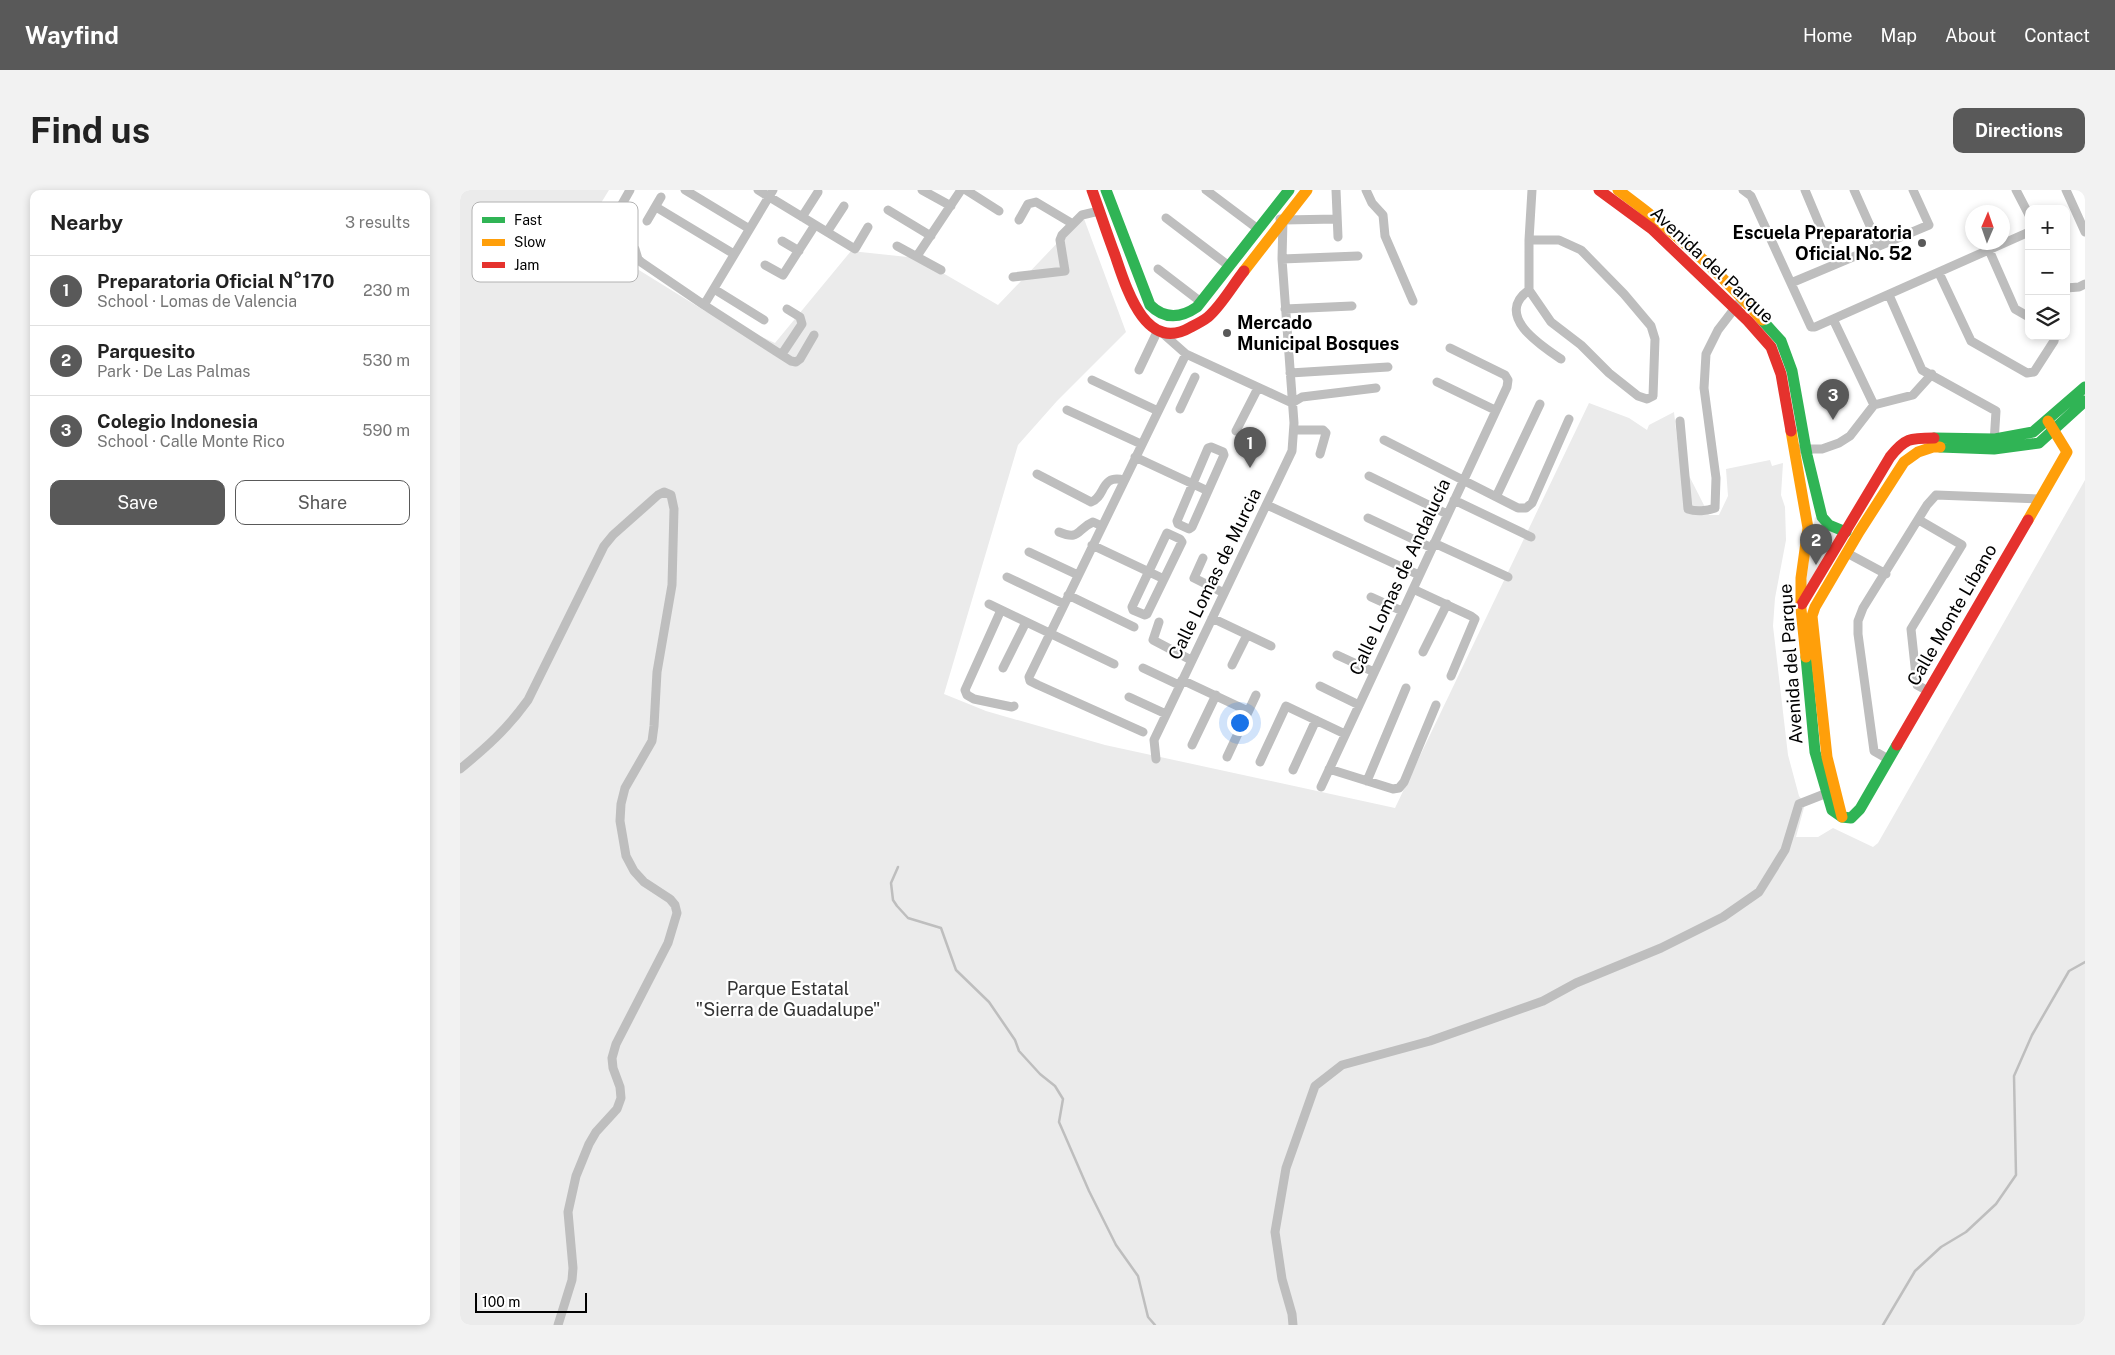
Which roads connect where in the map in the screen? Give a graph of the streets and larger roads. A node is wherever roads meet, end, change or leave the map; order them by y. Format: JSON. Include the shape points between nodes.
{"nodes":[{"id":1,"x":630,"y":190,"type":"edge"},
{"id":2,"x":685,"y":190,"type":"edge"},
{"id":3,"x":758,"y":190,"type":"edge"},
{"id":4,"x":922,"y":190,"type":"edge"},
{"id":5,"x":961,"y":190,"type":"edge"},
{"id":6,"x":966,"y":190,"type":"edge"},
{"id":7,"x":1092,"y":190,"type":"edge"},
{"id":8,"x":1106,"y":190,"type":"edge"},
{"id":9,"x":1206,"y":190,"type":"edge"},
{"id":10,"x":1289,"y":190,"type":"edge"},
{"id":11,"x":1307,"y":190,"type":"edge"},
{"id":12,"x":1336,"y":190,"type":"edge"},
{"id":13,"x":1366,"y":190,"type":"edge"},
{"id":14,"x":1532,"y":190,"type":"edge"},
{"id":15,"x":1599,"y":190,"type":"edge"},
{"id":16,"x":1618,"y":190,"type":"edge"},
{"id":17,"x":1743,"y":190,"type":"edge"},
{"id":18,"x":1805,"y":190,"type":"edge"},
{"id":19,"x":1854,"y":190,"type":"edge"},
{"id":20,"x":1912,"y":190,"type":"edge"},
{"id":21,"x":2016,"y":190,"type":"edge"},
{"id":22,"x":2066,"y":190,"type":"edge"},
{"id":23,"x":818,"y":192,"type":"dead end"},
{"id":24,"x":771,"y":193,"type":"edge"},
{"id":25,"x":660,"y":198,"type":"dead end"},
{"id":26,"x":623,"y":202,"type":"edge"},
{"id":27,"x":844,"y":206,"type":"dead end"},
{"id":28,"x":951,"y":206,"type":"junction"},
{"id":29,"x":656,"y":207,"type":"junction"},
{"id":30,"x":2025,"y":207,"type":"edge"},
{"id":31,"x":888,"y":210,"type":"dead end"},
{"id":32,"x":999,"y":211,"type":"dead end"},
{"id":33,"x":1099,"y":211,"type":"junction"},
{"id":34,"x":1271,"y":212,"type":"junction"},
{"id":35,"x":802,"y":217,"type":"junction"},
{"id":36,"x":1166,"y":218,"type":"dead end"},
{"id":37,"x":1337,"y":219,"type":"junction"},
{"id":38,"x":1647,"y":219,"type":"junction"},
{"id":39,"x":1019,"y":220,"type":"dead end"},
{"id":40,"x":1283,"y":220,"type":"junction"},
{"id":41,"x":648,"y":221,"type":"dead end"},
{"id":42,"x":1073,"y":224,"type":"junction"},
{"id":43,"x":816,"y":225,"type":"junction"},
{"id":44,"x":868,"y":227,"type":"dead end"},
{"id":45,"x":1120,"y":227,"type":"junction"},
{"id":46,"x":748,"y":228,"type":"junction"},
{"id":47,"x":1258,"y":229,"type":"junction"},
{"id":48,"x":1106,"y":231,"type":"junction"},
{"id":49,"x":827,"y":232,"type":"junction"},
{"id":50,"x":2085,"y":232,"type":"edge"},
{"id":51,"x":2025,"y":234,"type":"edge"},
{"id":52,"x":930,"y":236,"type":"junction"},
{"id":53,"x":1338,"y":237,"type":"dead end"},
{"id":54,"x":1529,"y":240,"type":"junction"},
{"id":55,"x":782,"y":241,"type":"dead end"},
{"id":56,"x":2010,"y":241,"type":"edge"},
{"id":57,"x":897,"y":246,"type":"dead end"},
{"id":58,"x":1879,"y":246,"type":"junction"},
{"id":59,"x":1989,"y":250,"type":"joint"},
{"id":60,"x":799,"y":251,"type":"junction"},
{"id":61,"x":734,"y":254,"type":"junction"},
{"id":62,"x":917,"y":256,"type":"junction"},
{"id":63,"x":1358,"y":256,"type":"dead end"},
{"id":64,"x":638,"y":259,"type":"edge"},
{"id":65,"x":1282,"y":259,"type":"junction"},
{"id":66,"x":1836,"y":264,"type":"junction"},
{"id":67,"x":765,"y":265,"type":"dead end"},
{"id":68,"x":1229,"y":266,"type":"junction"},
{"id":69,"x":1158,"y":269,"type":"dead end"},
{"id":70,"x":941,"y":270,"type":"dead end"},
{"id":71,"x":1939,"y":272,"type":"junction"},
{"id":72,"x":1013,"y":276,"type":"dead end"},
{"id":73,"x":1791,"y":284,"type":"junction"},
{"id":74,"x":2085,"y":284,"type":"edge"},
{"id":75,"x":2070,"y":288,"type":"edge"},
{"id":76,"x":714,"y":289,"type":"junction"},
{"id":77,"x":1529,"y":290,"type":"junction"},
{"id":78,"x":1889,"y":296,"type":"junction"},
{"id":79,"x":1743,"y":298,"type":"junction"},
{"id":80,"x":1201,"y":302,"type":"junction"},
{"id":81,"x":1413,"y":302,"type":"dead end"},
{"id":82,"x":704,"y":305,"type":"junction"},
{"id":83,"x":1352,"y":306,"type":"dead end"},
{"id":84,"x":1735,"y":308,"type":"junction"},
{"id":85,"x":787,"y":309,"type":"dead end"},
{"id":86,"x":1285,"y":309,"type":"junction"},
{"id":87,"x":2025,"y":315,"type":"edge"},
{"id":88,"x":1833,"y":319,"type":"junction"},
{"id":89,"x":764,"y":320,"type":"dead end"},
{"id":90,"x":1159,"y":331,"type":"junction"},
{"id":91,"x":814,"y":335,"type":"dead end"},
{"id":92,"x":2054,"y":340,"type":"edge"},
{"id":93,"x":1450,"y":348,"type":"dead end"},
{"id":94,"x":782,"y":354,"type":"junction"},
{"id":95,"x":1186,"y":354,"type":"junction"},
{"id":96,"x":1561,"y":358,"type":"dead end"},
{"id":97,"x":1388,"y":367,"type":"dead end"},
{"id":98,"x":1139,"y":370,"type":"dead end"},
{"id":99,"x":1290,"y":373,"type":"junction"},
{"id":100,"x":1932,"y":374,"type":"junction"},
{"id":101,"x":1195,"y":377,"type":"dead end"},
{"id":102,"x":1092,"y":380,"type":"dead end"},
{"id":103,"x":1436,"y":382,"type":"dead end"},
{"id":104,"x":2085,"y":387,"type":"edge"},
{"id":105,"x":1258,"y":388,"type":"junction"},
{"id":106,"x":1376,"y":388,"type":"dead end"},
{"id":107,"x":1168,"y":391,"type":"junction"},
{"id":108,"x":1184,"y":398,"type":"junction"},
{"id":109,"x":2085,"y":401,"type":"edge"},
{"id":110,"x":1292,"y":403,"type":"junction"},
{"id":111,"x":1540,"y":404,"type":"dead end"},
{"id":112,"x":1874,"y":406,"type":"junction"},
{"id":113,"x":1180,"y":409,"type":"dead end"},
{"id":114,"x":1067,"y":410,"type":"dead end"},
{"id":115,"x":1495,"y":410,"type":"junction"},
{"id":116,"x":1158,"y":411,"type":"junction"},
{"id":117,"x":1569,"y":419,"type":"dead end"},
{"id":118,"x":1680,"y":421,"type":"dead end"},
{"id":119,"x":2051,"y":426,"type":"junction"},
{"id":120,"x":1294,"y":430,"type":"junction"},
{"id":121,"x":1236,"y":431,"type":"dead end"},
{"id":122,"x":1384,"y":440,"type":"dead end"},
{"id":123,"x":1141,"y":444,"type":"junction"},
{"id":124,"x":1994,"y":444,"type":"junction"},
{"id":125,"x":1800,"y":449,"type":"junction"},
{"id":126,"x":1320,"y":454,"type":"dead end"},
{"id":127,"x":1135,"y":457,"type":"junction"},
{"id":128,"x":1037,"y":474,"type":"dead end"},
{"id":129,"x":1369,"y":476,"type":"dead end"},
{"id":130,"x":1124,"y":480,"type":"junction"},
{"id":131,"x":1462,"y":480,"type":"junction"},
{"id":132,"x":1193,"y":484,"type":"junction"},
{"id":133,"x":1208,"y":491,"type":"junction"},
{"id":134,"x":1868,"y":493,"type":"junction"},
{"id":135,"x":1496,"y":496,"type":"junction"},
{"id":136,"x":2040,"y":499,"type":"junction"},
{"id":137,"x":1454,"y":500,"type":"junction"},
{"id":138,"x":1880,"y":500,"type":"junction"},
{"id":139,"x":1266,"y":505,"type":"junction"},
{"id":140,"x":1447,"y":514,"type":"junction"},
{"id":141,"x":1368,"y":518,"type":"dead end"},
{"id":142,"x":1919,"y":520,"type":"junction"},
{"id":143,"x":1102,"y":526,"type":"junction"},
{"id":144,"x":1059,"y":532,"type":"dead end"},
{"id":145,"x":1846,"y":532,"type":"junction"},
{"id":146,"x":1531,"y":537,"type":"dead end"},
{"id":147,"x":1092,"y":545,"type":"junction"},
{"id":148,"x":1433,"y":545,"type":"junction"},
{"id":149,"x":1029,"y":552,"type":"dead end"},
{"id":150,"x":1847,"y":553,"type":"junction"},
{"id":151,"x":1203,"y":558,"type":"dead end"},
{"id":152,"x":1149,"y":572,"type":"junction"},
{"id":153,"x":1886,"y":574,"type":"junction"},
{"id":154,"x":1078,"y":575,"type":"junction"},
{"id":155,"x":1419,"y":575,"type":"junction"},
{"id":156,"x":1007,"y":577,"type":"dead end"},
{"id":157,"x":1508,"y":577,"type":"dead end"},
{"id":158,"x":1164,"y":579,"type":"junction"},
{"id":159,"x":1413,"y":589,"type":"junction"},
{"id":160,"x":1224,"y":593,"type":"junction"},
{"id":161,"x":1068,"y":595,"type":"junction"},
{"id":162,"x":1371,"y":597,"type":"dead end"},
{"id":163,"x":989,"y":604,"type":"dead end"},
{"id":164,"x":1064,"y":604,"type":"junction"},
{"id":165,"x":1447,"y":604,"type":"junction"},
{"id":166,"x":1801,"y":609,"type":"junction"},
{"id":167,"x":1001,"y":610,"type":"junction"},
{"id":168,"x":1402,"y":611,"type":"junction"},
{"id":169,"x":1212,"y":618,"type":"junction"},
{"id":170,"x":1026,"y":622,"type":"junction"},
{"id":171,"x":1159,"y":622,"type":"dead end"},
{"id":172,"x":1134,"y":627,"type":"dead end"},
{"id":173,"x":1050,"y":633,"type":"junction"},
{"id":174,"x":1247,"y":635,"type":"junction"},
{"id":175,"x":1271,"y":646,"type":"dead end"},
{"id":176,"x":1810,"y":649,"type":"junction"},
{"id":177,"x":1423,"y":652,"type":"dead end"},
{"id":178,"x":1337,"y":655,"type":"dead end"},
{"id":179,"x":1191,"y":660,"type":"junction"},
{"id":180,"x":1114,"y":664,"type":"dead end"},
{"id":181,"x":1232,"y":665,"type":"dead end"},
{"id":182,"x":1004,"y":668,"type":"dead end"},
{"id":183,"x":1143,"y":668,"type":"dead end"},
{"id":184,"x":1374,"y":672,"type":"junction"},
{"id":185,"x":1451,"y":676,"type":"dead end"},
{"id":186,"x":1180,"y":682,"type":"junction"},
{"id":187,"x":1320,"y":686,"type":"dead end"},
{"id":188,"x":1406,"y":688,"type":"dead end"},
{"id":189,"x":1928,"y":691,"type":"junction"},
{"id":190,"x":1256,"y":695,"type":"dead end"},
{"id":191,"x":1129,"y":696,"type":"dead end"},
{"id":192,"x":1216,"y":696,"type":"junction"},
{"id":193,"x":1359,"y":705,"type":"junction"},
{"id":194,"x":1436,"y":705,"type":"dead end"},
{"id":195,"x":1014,"y":706,"type":"dead end"},
{"id":196,"x":1248,"y":711,"type":"junction"},
{"id":197,"x":1166,"y":714,"type":"junction"},
{"id":198,"x":1316,"y":720,"type":"junction"},
{"id":199,"x":1143,"y":732,"type":"dead end"},
{"id":200,"x":1345,"y":734,"type":"junction"},
{"id":201,"x":1192,"y":745,"type":"dead end"},
{"id":202,"x":1227,"y":757,"type":"dead end"},
{"id":203,"x":1156,"y":759,"type":"dead end"},
{"id":204,"x":1888,"y":759,"type":"junction"},
{"id":205,"x":1260,"y":762,"type":"dead end"},
{"id":206,"x":460,"y":768,"type":"edge"},
{"id":207,"x":1329,"y":769,"type":"junction"},
{"id":208,"x":1293,"y":770,"type":"dead end"},
{"id":209,"x":1367,"y":781,"type":"junction"},
{"id":210,"x":1321,"y":787,"type":"dead end"},
{"id":211,"x":1826,"y":793,"type":"junction"},
{"id":212,"x":1842,"y":817,"type":"junction"},
{"id":213,"x":558,"y":1325,"type":"edge"},
{"id":214,"x":1293,"y":1325,"type":"edge"}],
"edges":[{"from":1,"to":26,"type":"street"},
{"from":2,"to":46,"type":"street"},
{"from":3,"to":24,"type":"street"},
{"from":4,"to":28,"type":"street"},
{"from":5,"to":28,"type":"street"},
{"from":6,"to":32,"type":"street"},
{"from":7,"to":33,"type":"street"},
{"from":8,"to":45,"type":"street"},
{"from":9,"to":47,"type":"street"},
{"from":10,"to":34,"type":"street"},
{"from":11,"to":40,"type":"street"},
{"from":12,"to":37,"type":"street"},
{"from":13,"to":81,"type":"street","via":[[1383,215],[1385,236]]},
{"from":14,"to":54,"type":"street"},
{"from":15,"to":38,"type":"street","name":"Avenida del Parque"},
{"from":16,"to":38,"type":"street","name":"Avenida del Parque"},
{"from":17,"to":73,"type":"street","via":[[1751,196]]},
{"from":18,"to":66,"type":"street"},
{"from":19,"to":58,"type":"street"},
{"from":20,"to":58,"type":"street","via":[[1928,225]]},
{"from":21,"to":30,"type":"street"},
{"from":22,"to":50,"type":"street"},
{"from":23,"to":35,"type":"street"},
{"from":24,"to":35,"type":"street"},
{"from":24,"to":46,"type":"street"},
{"from":25,"to":29,"type":"street"},
{"from":27,"to":49,"type":"street"},
{"from":28,"to":52,"type":"street"},
{"from":29,"to":41,"type":"street"},
{"from":29,"to":61,"type":"street"},
{"from":31,"to":52,"type":"street"},
{"from":33,"to":42,"type":"street","via":[[1086,213]]},
{"from":33,"to":48,"type":"street"},
{"from":34,"to":40,"type":"street"},
{"from":34,"to":47,"type":"street"},
{"from":35,"to":43,"type":"street"},
{"from":36,"to":68,"type":"street"},
{"from":37,"to":40,"type":"street"},
{"from":37,"to":53,"type":"street"},
{"from":38,"to":79,"type":"street","name":"Avenida del Parque"},
{"from":38,"to":84,"type":"street","name":"Avenida del Parque"},
{"from":39,"to":42,"type":"street","via":[[1028,204],[1036,202]]},
{"from":40,"to":65,"type":"street","name":"Calle Lomas de Murcia"},
{"from":40,"to":90,"type":"street","via":[[1208,317],[1184,331]]},
{"from":42,"to":72,"type":"street","via":[[1060,240],[1065,271]]},
{"from":43,"to":49,"type":"street"},
{"from":43,"to":60,"type":"street"},
{"from":44,"to":49,"type":"street","via":[[855,249]]},
{"from":45,"to":48,"type":"street"},
{"from":45,"to":80,"type":"street","via":[[1144,293],[1156,312],[1164,316],[1188,314]]},
{"from":46,"to":61,"type":"street"},
{"from":47,"to":68,"type":"street"},
{"from":48,"to":90,"type":"street","via":[[1139,313]]},
{"from":51,"to":56,"type":"street"},
{"from":52,"to":62,"type":"street"},
{"from":54,"to":77,"type":"street"},
{"from":54,"to":77,"type":"street","via":[[1559,240],[1581,250],[1651,326],[1656,339],[1653,396],[1647,399],[1638,396],[1609,373],[1581,345],[1551,322]]},
{"from":55,"to":60,"type":"street"},
{"from":57,"to":62,"type":"street"},
{"from":58,"to":66,"type":"street"},
{"from":59,"to":71,"type":"street"},
{"from":59,"to":87,"type":"street","via":[[2015,309]]},
{"from":60,"to":67,"type":"street","via":[[783,275]]},
{"from":61,"to":76,"type":"street"},
{"from":62,"to":70,"type":"street"},
{"from":63,"to":65,"type":"street"},
{"from":64,"to":82,"type":"street"},
{"from":65,"to":86,"type":"street","name":"Calle Lomas de Murcia"},
{"from":66,"to":73,"type":"street"},
{"from":68,"to":80,"type":"street"},
{"from":69,"to":80,"type":"street"},
{"from":71,"to":78,"type":"street"},
{"from":71,"to":92,"type":"street","via":[[1971,341],[2027,373],[2038,368]]},
{"from":73,"to":88,"type":"street","via":[[1811,327]]},
{"from":74,"to":75,"type":"street"},
{"from":76,"to":82,"type":"street"},
{"from":76,"to":89,"type":"street"},
{"from":77,"to":96,"type":"street","via":[[1517,304],[1520,321],[1534,340]]},
{"from":78,"to":88,"type":"street"},
{"from":78,"to":100,"type":"street","via":[[1922,370]]},
{"from":79,"to":84,"type":"street"},
{"from":79,"to":125,"type":"street","name":"Avenida del Parque","via":[[1781,341],[1792,371]]},
{"from":82,"to":94,"type":"street"},
{"from":83,"to":86,"type":"street"},
{"from":84,"to":118,"type":"street","via":[[1718,330],[1706,354],[1704,388],[1716,478],[1715,508],[1688,509]]},
{"from":84,"to":125,"type":"street","name":"Avenida del Parque","via":[[1771,347]]},
{"from":85,"to":94,"type":"street","via":[[800,317],[802,324]]},
{"from":86,"to":99,"type":"street","name":"Calle Lomas de Murcia"},
{"from":88,"to":112,"type":"street"},
{"from":90,"to":95,"type":"street"},
{"from":90,"to":98,"type":"street"},
{"from":91,"to":94,"type":"street","via":[[796,362]]},
{"from":93,"to":115,"type":"street","name":"Calle Lomas de Andalucía","via":[[1505,375],[1507,387]]},
{"from":95,"to":105,"type":"street"},
{"from":95,"to":107,"type":"street"},
{"from":97,"to":99,"type":"street"},
{"from":99,"to":110,"type":"street","name":"Calle Lomas de Murcia"},
{"from":100,"to":112,"type":"street","via":[[1913,395]]},
{"from":100,"to":124,"type":"street","via":[[1996,411]]},
{"from":101,"to":108,"type":"street"},
{"from":102,"to":116,"type":"street"},
{"from":103,"to":115,"type":"street"},
{"from":104,"to":119,"type":"street"},
{"from":105,"to":110,"type":"street"},
{"from":105,"to":121,"type":"street"},
{"from":106,"to":110,"type":"street","via":[[1302,397]]},
{"from":107,"to":108,"type":"street"},
{"from":107,"to":116,"type":"street"},
{"from":108,"to":113,"type":"street"},
{"from":109,"to":119,"type":"street"},
{"from":110,"to":120,"type":"street","name":"Calle Lomas de Murcia"},
{"from":111,"to":135,"type":"street"},
{"from":112,"to":125,"type":"street","via":[[1850,436],[1839,443],[1822,449]]},
{"from":114,"to":123,"type":"street"},
{"from":115,"to":131,"type":"street","name":"Calle Lomas de Andalucía"},
{"from":116,"to":123,"type":"street"},
{"from":117,"to":135,"type":"street","via":[[1532,503],[1526,508],[1518,508]]},
{"from":119,"to":124,"type":"street","via":[[2038,444]]},
{"from":119,"to":136,"type":"street","name":"Calle Monte Líbano","via":[[2067,452]]},
{"from":120,"to":126,"type":"street","via":[[1323,430],[1326,433]]},
{"from":120,"to":139,"type":"street","name":"Calle Lomas de Murcia","via":[[1292,451]]},
{"from":122,"to":131,"type":"street"},
{"from":123,"to":127,"type":"street"},
{"from":124,"to":134,"type":"street","via":[[1918,438],[1902,442]]},
{"from":124,"to":138,"type":"street","name":"Avenida del Parque","via":[[1933,447],[1918,452],[1904,462]]},
{"from":125,"to":145,"type":"street","name":"Avenida del Parque","via":[[1822,517],[1829,525]]},
{"from":125,"to":166,"type":"street","name":"Avenida del Parque","via":[[1808,528],[1801,578]]},
{"from":127,"to":130,"type":"street"},
{"from":127,"to":132,"type":"street"},
{"from":128,"to":130,"type":"street","via":[[1091,502],[1106,482],[1117,478]]},
{"from":129,"to":140,"type":"street"},
{"from":130,"to":143,"type":"street"},
{"from":131,"to":135,"type":"street"},
{"from":131,"to":137,"type":"street","name":"Calle Lomas de Andalucía"},
{"from":132,"to":133,"type":"street"},
{"from":132,"to":133,"type":"street","via":[[1208,448],[1223,452]]},
{"from":132,"to":133,"type":"street","via":[[1178,524],[1192,527]]},
{"from":134,"to":138,"type":"street"},
{"from":134,"to":145,"type":"street"},
{"from":136,"to":142,"type":"street","via":[[1936,495]]},
{"from":136,"to":189,"type":"street","name":"Calle Monte Líbano"},
{"from":137,"to":140,"type":"street","name":"Calle Lomas de Andalucía"},
{"from":137,"to":146,"type":"street"},
{"from":138,"to":150,"type":"street","name":"Avenida del Parque"},
{"from":139,"to":155,"type":"street"},
{"from":139,"to":160,"type":"street","name":"Calle Lomas de Murcia"},
{"from":140,"to":148,"type":"street","name":"Calle Lomas de Andalucía"},
{"from":141,"to":148,"type":"street"},
{"from":142,"to":153,"type":"street"},
{"from":142,"to":189,"type":"street","via":[[1962,545],[1911,629],[1917,685]]},
{"from":143,"to":144,"type":"street","via":[[1093,522],[1070,537]]},
{"from":143,"to":147,"type":"street"},
{"from":145,"to":166,"type":"street"},
{"from":147,"to":152,"type":"street"},
{"from":147,"to":154,"type":"street"},
{"from":148,"to":155,"type":"street","name":"Calle Lomas de Andalucía"},
{"from":148,"to":157,"type":"street"},
{"from":149,"to":154,"type":"street"},
{"from":150,"to":153,"type":"street"},
{"from":150,"to":176,"type":"street","name":"Avenida del Parque","via":[[1813,611]]},
{"from":151,"to":160,"type":"street","via":[[1194,578]]},
{"from":152,"to":158,"type":"street"},
{"from":152,"to":158,"type":"street","via":[[1133,610],[1147,614]]},
{"from":152,"to":158,"type":"street","via":[[1166,534],[1170,534],[1182,542]]},
{"from":153,"to":204,"type":"street","via":[[1858,621],[1874,751]]},
{"from":154,"to":161,"type":"street"},
{"from":155,"to":159,"type":"street","name":"Calle Lomas de Andalucía"},
{"from":156,"to":164,"type":"street"},
{"from":159,"to":165,"type":"street"},
{"from":159,"to":168,"type":"street","name":"Calle Lomas de Andalucía"},
{"from":160,"to":169,"type":"street","name":"Calle Lomas de Murcia"},
{"from":161,"to":164,"type":"street"},
{"from":161,"to":172,"type":"street"},
{"from":162,"to":168,"type":"street"},
{"from":163,"to":167,"type":"street"},
{"from":164,"to":173,"type":"street"},
{"from":165,"to":177,"type":"street"},
{"from":165,"to":185,"type":"street","via":[[1471,616],[1475,622]]},
{"from":166,"to":176,"type":"street","name":"Avenida del Parque"},
{"from":167,"to":170,"type":"street"},
{"from":167,"to":195,"type":"street","via":[[966,690],[967,696],[974,699]]},
{"from":168,"to":184,"type":"street","name":"Calle Lomas de Andalucía"},
{"from":169,"to":174,"type":"street"},
{"from":169,"to":179,"type":"street","name":"Calle Lomas de Murcia"},
{"from":170,"to":173,"type":"street"},
{"from":170,"to":182,"type":"street"},
{"from":171,"to":179,"type":"street","via":[[1153,640]]},
{"from":173,"to":180,"type":"street"},
{"from":173,"to":199,"type":"street","via":[[1029,679]]},
{"from":174,"to":175,"type":"street"},
{"from":174,"to":181,"type":"street"},
{"from":176,"to":211,"type":"street","name":"Avenida del Parque","via":[[1815,752]]},
{"from":176,"to":212,"type":"street","name":"Avenida del Parque","via":[[1827,757]]},
{"from":178,"to":184,"type":"street"},
{"from":179,"to":186,"type":"street","name":"Calle Lomas de Murcia"},
{"from":183,"to":186,"type":"street"},
{"from":184,"to":193,"type":"street","name":"Calle Lomas de Andalucía"},
{"from":186,"to":192,"type":"street"},
{"from":186,"to":197,"type":"street","name":"Calle Lomas de Murcia"},
{"from":187,"to":193,"type":"street"},
{"from":188,"to":209,"type":"street"},
{"from":189,"to":204,"type":"street","name":"Calle Monte Líbano"},
{"from":190,"to":196,"type":"street"},
{"from":191,"to":197,"type":"street"},
{"from":192,"to":196,"type":"street"},
{"from":192,"to":201,"type":"street"},
{"from":193,"to":200,"type":"street","name":"Calle Lomas de Andalucía"},
{"from":194,"to":209,"type":"street","via":[[1399,788]]},
{"from":196,"to":202,"type":"street"},
{"from":197,"to":203,"type":"street","name":"Calle Lomas de Murcia","via":[[1154,740]]},
{"from":198,"to":200,"type":"street"},
{"from":198,"to":205,"type":"street","via":[[1285,708]]},
{"from":198,"to":208,"type":"street"},
{"from":200,"to":207,"type":"street","name":"Calle Lomas de Andalucía"},
{"from":204,"to":212,"type":"street","name":"Calle Monte Líbano","via":[[1856,814],[1851,818]]},
{"from":206,"to":213,"type":"street","via":[[491,744],[528,700],[604,546],[658,495],[664,492],[670,495],[674,509],[672,585],[657,672],[652,741],[625,788],[620,821],[626,856],[634,872],[670,898],[677,913],[668,943],[616,1044],[612,1058],[620,1087],[617,1110],[588,1144],[576,1176],[568,1212],[572,1280]]},
{"from":207,"to":209,"type":"street"},
{"from":207,"to":210,"type":"street","name":"Calle Lomas de Andalucía"},
{"from":211,"to":212,"type":"street","name":"Avenida del Parque","via":[[1832,810]]},
{"from":211,"to":214,"type":"street","via":[[1799,804],[1785,850],[1759,892],[1723,916],[1661,948],[1576,983],[1542,1001],[1430,1041],[1342,1065],[1315,1086],[1286,1168],[1275,1232]]}]}
